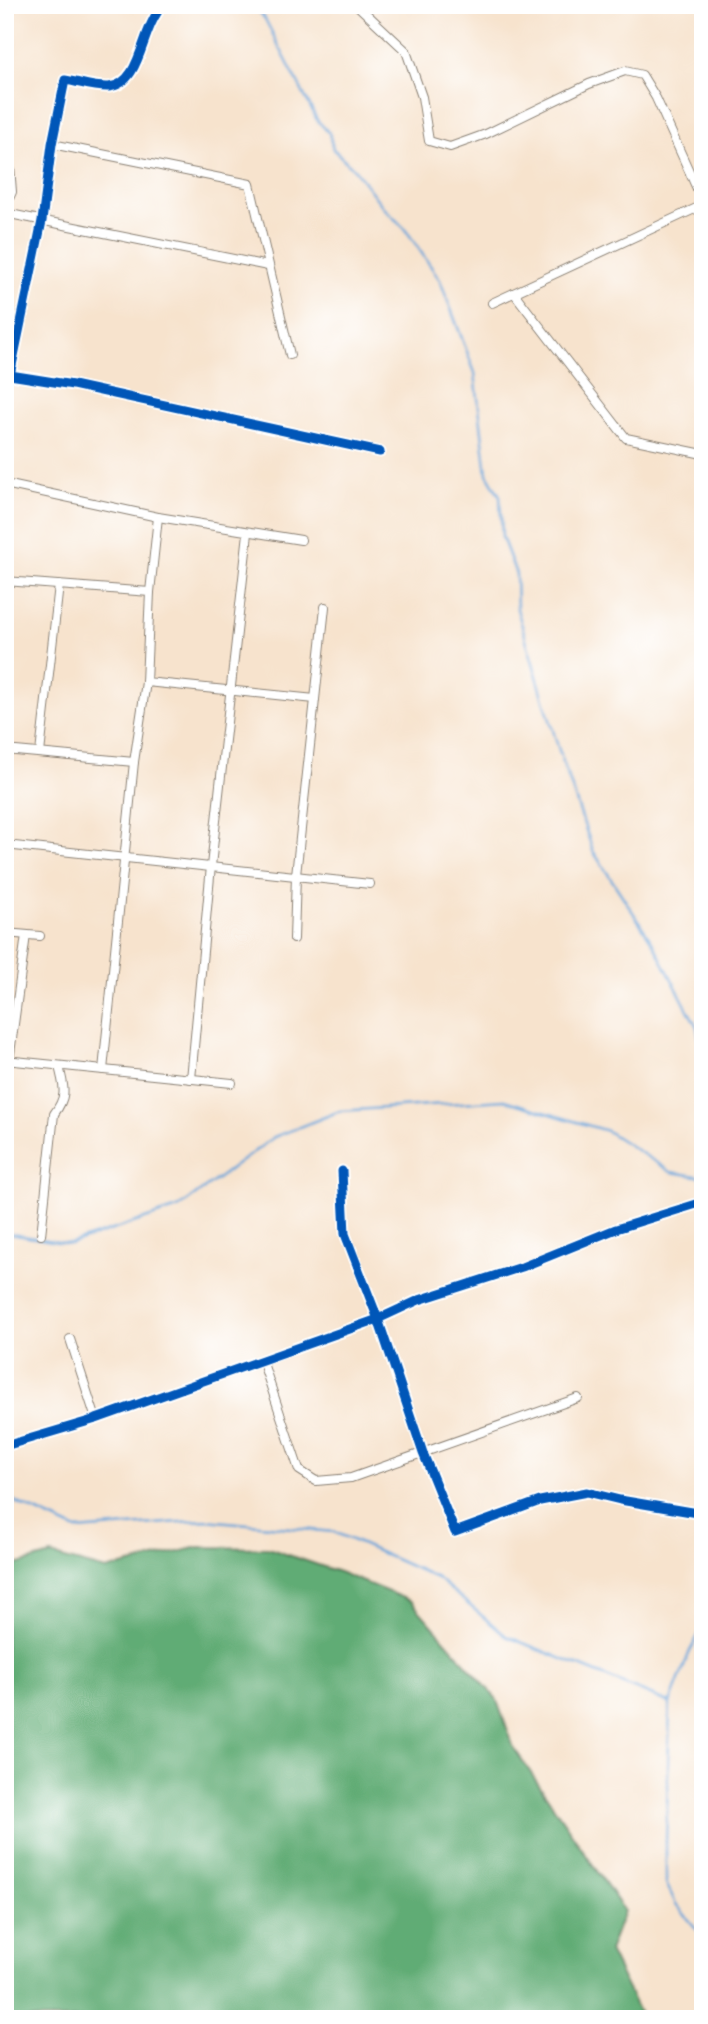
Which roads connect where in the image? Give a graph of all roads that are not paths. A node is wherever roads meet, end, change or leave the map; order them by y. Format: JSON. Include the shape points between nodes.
{"nodes":[{"id":1,"x":357,"y":5,"type":"edge"},
{"id":2,"x":157,"y":13,"type":"dead end"},
{"id":3,"x":5,"y":101,"type":"edge"},
{"id":4,"x":52,"y":144,"type":"junction"},
{"id":5,"x":703,"y":203,"type":"edge"},
{"id":6,"x":5,"y":207,"type":"edge"},
{"id":7,"x":5,"y":213,"type":"edge"},
{"id":8,"x":42,"y":221,"type":"junction"},
{"id":9,"x":268,"y":266,"type":"junction"},
{"id":10,"x":514,"y":293,"type":"junction"},
{"id":11,"x":492,"y":303,"type":"dead end"},
{"id":12,"x":290,"y":355,"type":"dead end"},
{"id":13,"x":380,"y":452,"type":"dead end"},
{"id":14,"x":703,"y":454,"type":"edge"},
{"id":15,"x":5,"y":484,"type":"edge"},
{"id":16,"x":158,"y":517,"type":"junction"},
{"id":17,"x":248,"y":533,"type":"junction"},
{"id":18,"x":301,"y":540,"type":"dead end"},
{"id":19,"x":5,"y":582,"type":"edge"},
{"id":20,"x":59,"y":585,"type":"junction"},
{"id":21,"x":150,"y":592,"type":"junction"},
{"id":22,"x":325,"y":607,"type":"dead end"},
{"id":23,"x":146,"y":681,"type":"junction"},
{"id":24,"x":230,"y":690,"type":"junction"},
{"id":25,"x":315,"y":699,"type":"junction"},
{"id":26,"x":5,"y":750,"type":"edge"},
{"id":27,"x":40,"y":753,"type":"junction"},
{"id":28,"x":134,"y":762,"type":"junction"},
{"id":29,"x":5,"y":845,"type":"edge"},
{"id":30,"x":124,"y":857,"type":"junction"},
{"id":31,"x":211,"y":866,"type":"junction"},
{"id":32,"x":296,"y":875,"type":"junction"},
{"id":33,"x":370,"y":884,"type":"dead end"},
{"id":34,"x":5,"y":933,"type":"edge"},
{"id":35,"x":26,"y":935,"type":"junction"},
{"id":36,"x":40,"y":936,"type":"dead end"},
{"id":37,"x":294,"y":939,"type":"dead end"},
{"id":38,"x":7,"y":1060,"type":"edge"},
{"id":39,"x":59,"y":1066,"type":"junction"},
{"id":40,"x":103,"y":1070,"type":"junction"},
{"id":41,"x":191,"y":1079,"type":"junction"},
{"id":42,"x":232,"y":1083,"type":"dead end"},
{"id":43,"x":342,"y":1171,"type":"dead end"},
{"id":44,"x":703,"y":1202,"type":"edge"},
{"id":45,"x":41,"y":1235,"type":"dead end"},
{"id":46,"x":378,"y":1318,"type":"junction"},
{"id":47,"x":70,"y":1339,"type":"dead end"},
{"id":48,"x":262,"y":1360,"type":"junction"},
{"id":49,"x":578,"y":1398,"type":"dead end"},
{"id":50,"x":96,"y":1419,"type":"junction"},
{"id":51,"x":5,"y":1446,"type":"edge"},
{"id":52,"x":423,"y":1453,"type":"junction"},
{"id":53,"x":703,"y":1514,"type":"edge"}],
"edges":[{"from":1,"to":5,"type":"street","via":[[406,51],[422,97],[429,141],[450,147],[625,71],[642,75],[656,98]]},
{"from":2,"to":4,"type":"street","via":[[123,84],[107,87],[65,80]]},
{"from":3,"to":6,"type":"street","via":[[12,192]]},
{"from":4,"to":8,"type":"street"},
{"from":4,"to":9,"type":"street","via":[[250,184]]},
{"from":5,"to":10,"type":"street"},
{"from":7,"to":8,"type":"street"},
{"from":8,"to":9,"type":"street"},
{"from":8,"to":13,"type":"street","via":[[10,376],[73,385]]},
{"from":9,"to":12,"type":"street"},
{"from":10,"to":11,"type":"street"},
{"from":10,"to":14,"type":"street","via":[[626,438]]},
{"from":15,"to":16,"type":"street"},
{"from":16,"to":17,"type":"street"},
{"from":16,"to":21,"type":"street"},
{"from":17,"to":18,"type":"street"},
{"from":17,"to":24,"type":"street"},
{"from":19,"to":20,"type":"street"},
{"from":20,"to":21,"type":"street"},
{"from":20,"to":27,"type":"street"},
{"from":21,"to":23,"type":"street"},
{"from":22,"to":25,"type":"street"},
{"from":23,"to":24,"type":"street"},
{"from":23,"to":28,"type":"street"},
{"from":24,"to":25,"type":"street"},
{"from":24,"to":31,"type":"street"},
{"from":25,"to":32,"type":"street"},
{"from":26,"to":27,"type":"street"},
{"from":27,"to":28,"type":"street"},
{"from":28,"to":30,"type":"street"},
{"from":29,"to":30,"type":"street"},
{"from":30,"to":31,"type":"street"},
{"from":30,"to":40,"type":"street"},
{"from":31,"to":32,"type":"street"},
{"from":31,"to":41,"type":"street"},
{"from":32,"to":33,"type":"street"},
{"from":32,"to":37,"type":"street"},
{"from":34,"to":35,"type":"street"},
{"from":35,"to":36,"type":"street"},
{"from":35,"to":38,"type":"street"},
{"from":38,"to":39,"type":"street"},
{"from":39,"to":40,"type":"street"},
{"from":39,"to":45,"type":"street","via":[[65,1091],[54,1114]]},
{"from":40,"to":41,"type":"street"},
{"from":41,"to":42,"type":"street"},
{"from":43,"to":46,"type":"street","via":[[345,1234]]},
{"from":44,"to":46,"type":"street","via":[[616,1229]]},
{"from":46,"to":48,"type":"street"},
{"from":46,"to":52,"type":"street"},
{"from":47,"to":50,"type":"street"},
{"from":48,"to":50,"type":"street"},
{"from":48,"to":52,"type":"street","via":[[299,1471],[316,1480],[351,1478]]},
{"from":49,"to":52,"type":"street"},
{"from":50,"to":51,"type":"street"},
{"from":52,"to":53,"type":"street","via":[[455,1532],[540,1501],[586,1492]]}]}
